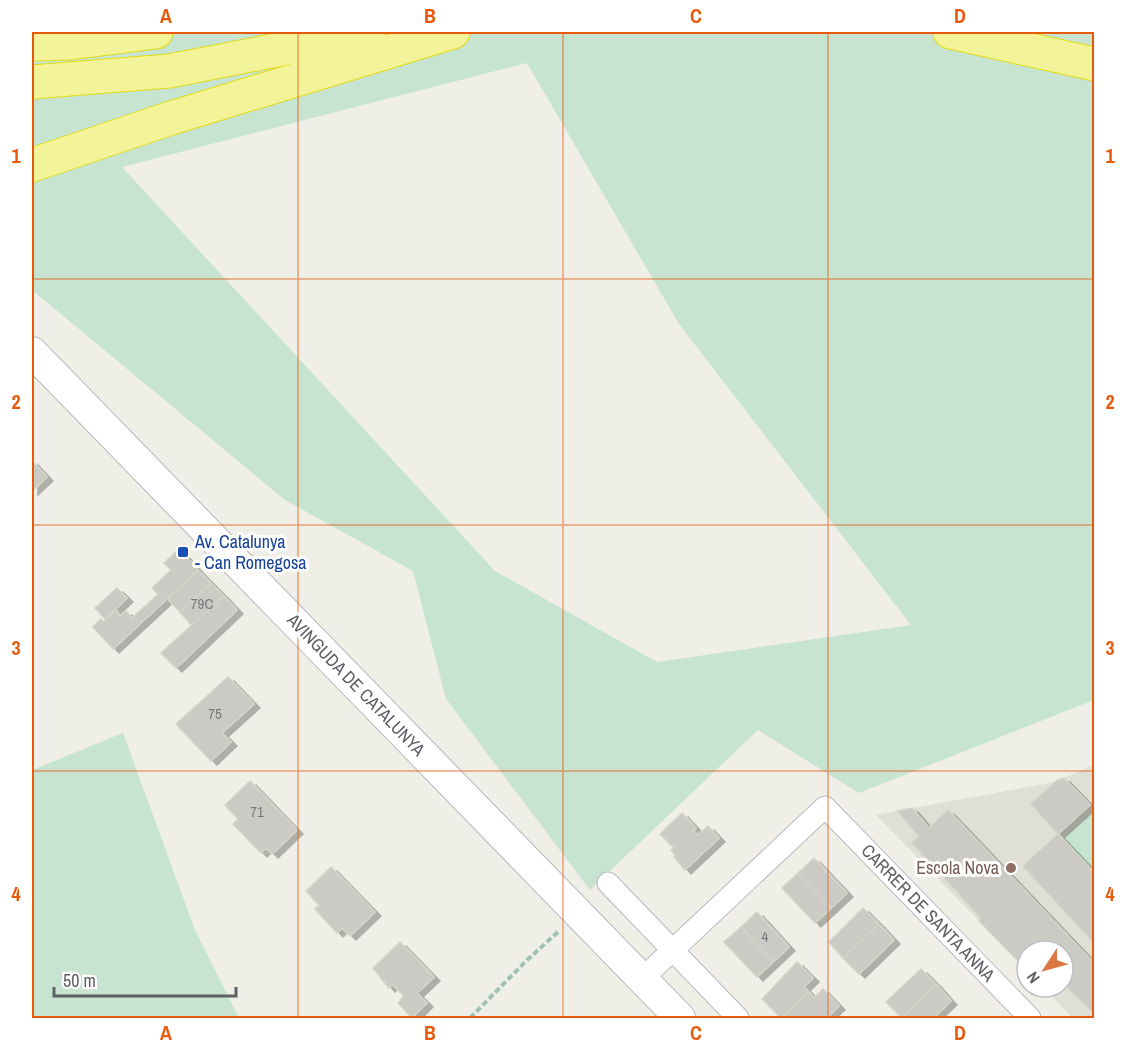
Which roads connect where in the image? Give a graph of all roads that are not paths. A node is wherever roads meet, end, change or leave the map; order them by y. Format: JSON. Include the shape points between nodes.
{"nodes":[{"id":1,"x":156,"y":32,"type":"edge"},
{"id":2,"x":369,"y":32,"type":"edge"},
{"id":3,"x":453,"y":32,"type":"edge"},
{"id":4,"x":950,"y":32,"type":"edge"},
{"id":5,"x":32,"y":44,"type":"edge"},
{"id":6,"x":1095,"y":64,"type":"edge"},
{"id":7,"x":32,"y":82,"type":"edge"},
{"id":8,"x":32,"y":165,"type":"edge"},
{"id":9,"x":32,"y":352,"type":"edge"},
{"id":10,"x":608,"y":883,"type":"dead end"},
{"id":11,"x":673,"y":950,"type":"junction"},
{"id":12,"x":642,"y":979,"type":"junction"},
{"id":13,"x":680,"y":1018,"type":"edge"},
{"id":14,"x":738,"y":1018,"type":"edge"},
{"id":15,"x":1030,"y":1018,"type":"edge"}],
"edges":[{"from":1,"to":5,"type":"highway","via":[[70,44]]},
{"from":2,"to":7,"type":"highway","via":[[169,71]]},
{"from":3,"to":8,"type":"highway"},
{"from":4,"to":6,"type":"highway"},
{"from":9,"to":12,"type":"street","name":"AVINGUDA DE CATALUNYA"},
{"from":10,"to":11,"type":"street"},
{"from":11,"to":12,"type":"street"},
{"from":11,"to":14,"type":"street"},
{"from":11,"to":15,"type":"street","name":"CARRER DE SANTA ANNA","via":[[825,807]]},
{"from":12,"to":13,"type":"street","name":"AVINGUDA DE CATALUNYA"}]}
